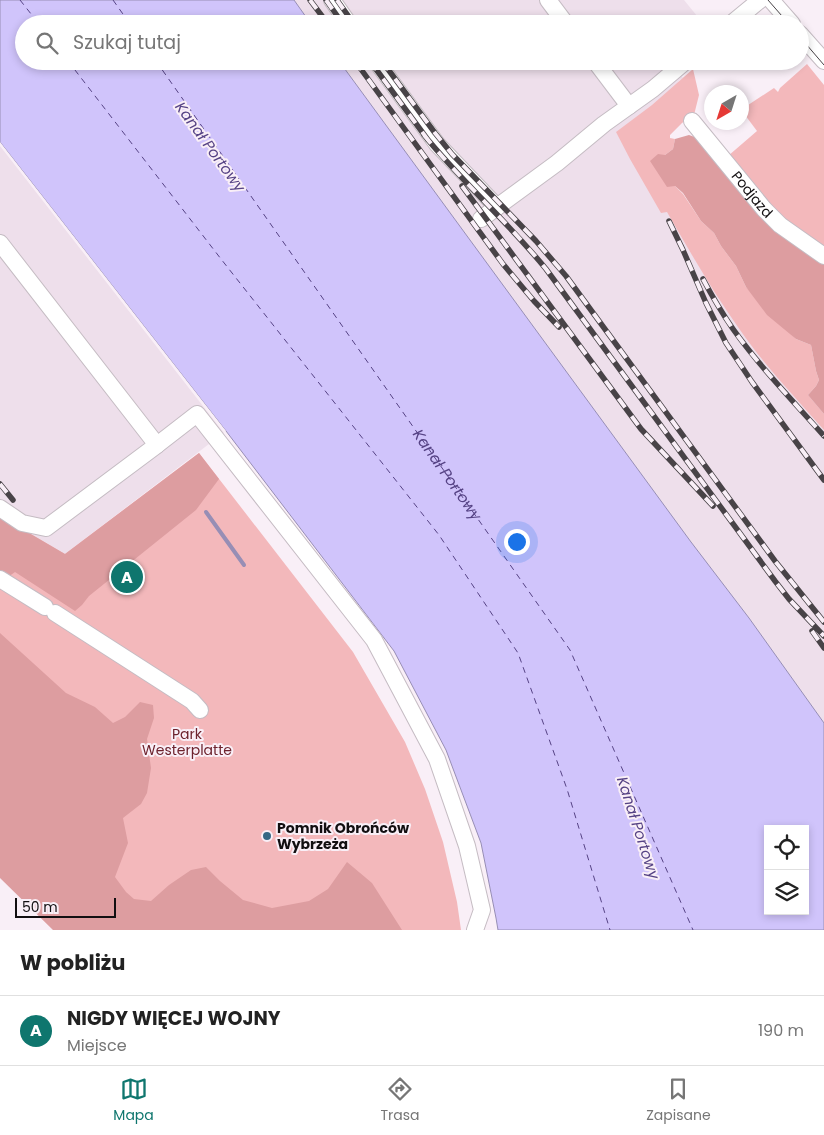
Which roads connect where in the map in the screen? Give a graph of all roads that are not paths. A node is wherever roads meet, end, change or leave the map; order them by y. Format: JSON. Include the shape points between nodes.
{"nodes":[{"id":1,"x":332,"y":0,"type":"edge"},
{"id":2,"x":548,"y":0,"type":"edge"},
{"id":3,"x":760,"y":0,"type":"edge"},
{"id":4,"x":777,"y":2,"type":"edge"},
{"id":5,"x":343,"y":15,"type":"edge"},
{"id":6,"x":559,"y":15,"type":"edge"},
{"id":7,"x":742,"y":15,"type":"edge"},
{"id":8,"x":786,"y":15,"type":"edge"},
{"id":9,"x":809,"y":44,"type":"edge"},
{"id":10,"x":824,"y":61,"type":"edge"},
{"id":11,"x":383,"y":70,"type":"edge"},
{"id":12,"x":602,"y":70,"type":"edge"},
{"id":13,"x":675,"y":70,"type":"edge"},
{"id":14,"x":628,"y":106,"type":"junction"},
{"id":15,"x":692,"y":121,"type":"dead end"},
{"id":16,"x":497,"y":207,"type":"junction"},
{"id":17,"x":481,"y":219,"type":"dead end"},
{"id":18,"x":0,"y":243,"type":"edge"},
{"id":19,"x":824,"y":256,"type":"edge"},
{"id":20,"x":157,"y":445,"type":"junction"},
{"id":21,"x":0,"y":508,"type":"edge"},
{"id":22,"x":0,"y":579,"type":"edge"},
{"id":23,"x":200,"y":710,"type":"dead end"},
{"id":24,"x":475,"y":930,"type":"edge"}],
"edges":[{"from":1,"to":5,"type":"street"},
{"from":2,"to":6,"type":"street"},
{"from":3,"to":7,"type":"street"},
{"from":4,"to":8,"type":"street"},
{"from":9,"to":10,"type":"street"},
{"from":11,"to":16,"type":"street","via":[[437,144]]},
{"from":12,"to":14,"type":"street"},
{"from":13,"to":14,"type":"street"},
{"from":14,"to":16,"type":"street"},
{"from":15,"to":19,"type":"street","name":"Podjazd","via":[[764,210]]},
{"from":16,"to":17,"type":"street"},
{"from":18,"to":20,"type":"street"},
{"from":20,"to":21,"type":"street","via":[[46,528],[22,523]]},
{"from":20,"to":24,"type":"street","via":[[197,414],[374,640],[437,759],[467,846],[482,910]]},
{"from":22,"to":23,"type":"street","via":[[192,701]]}]}
